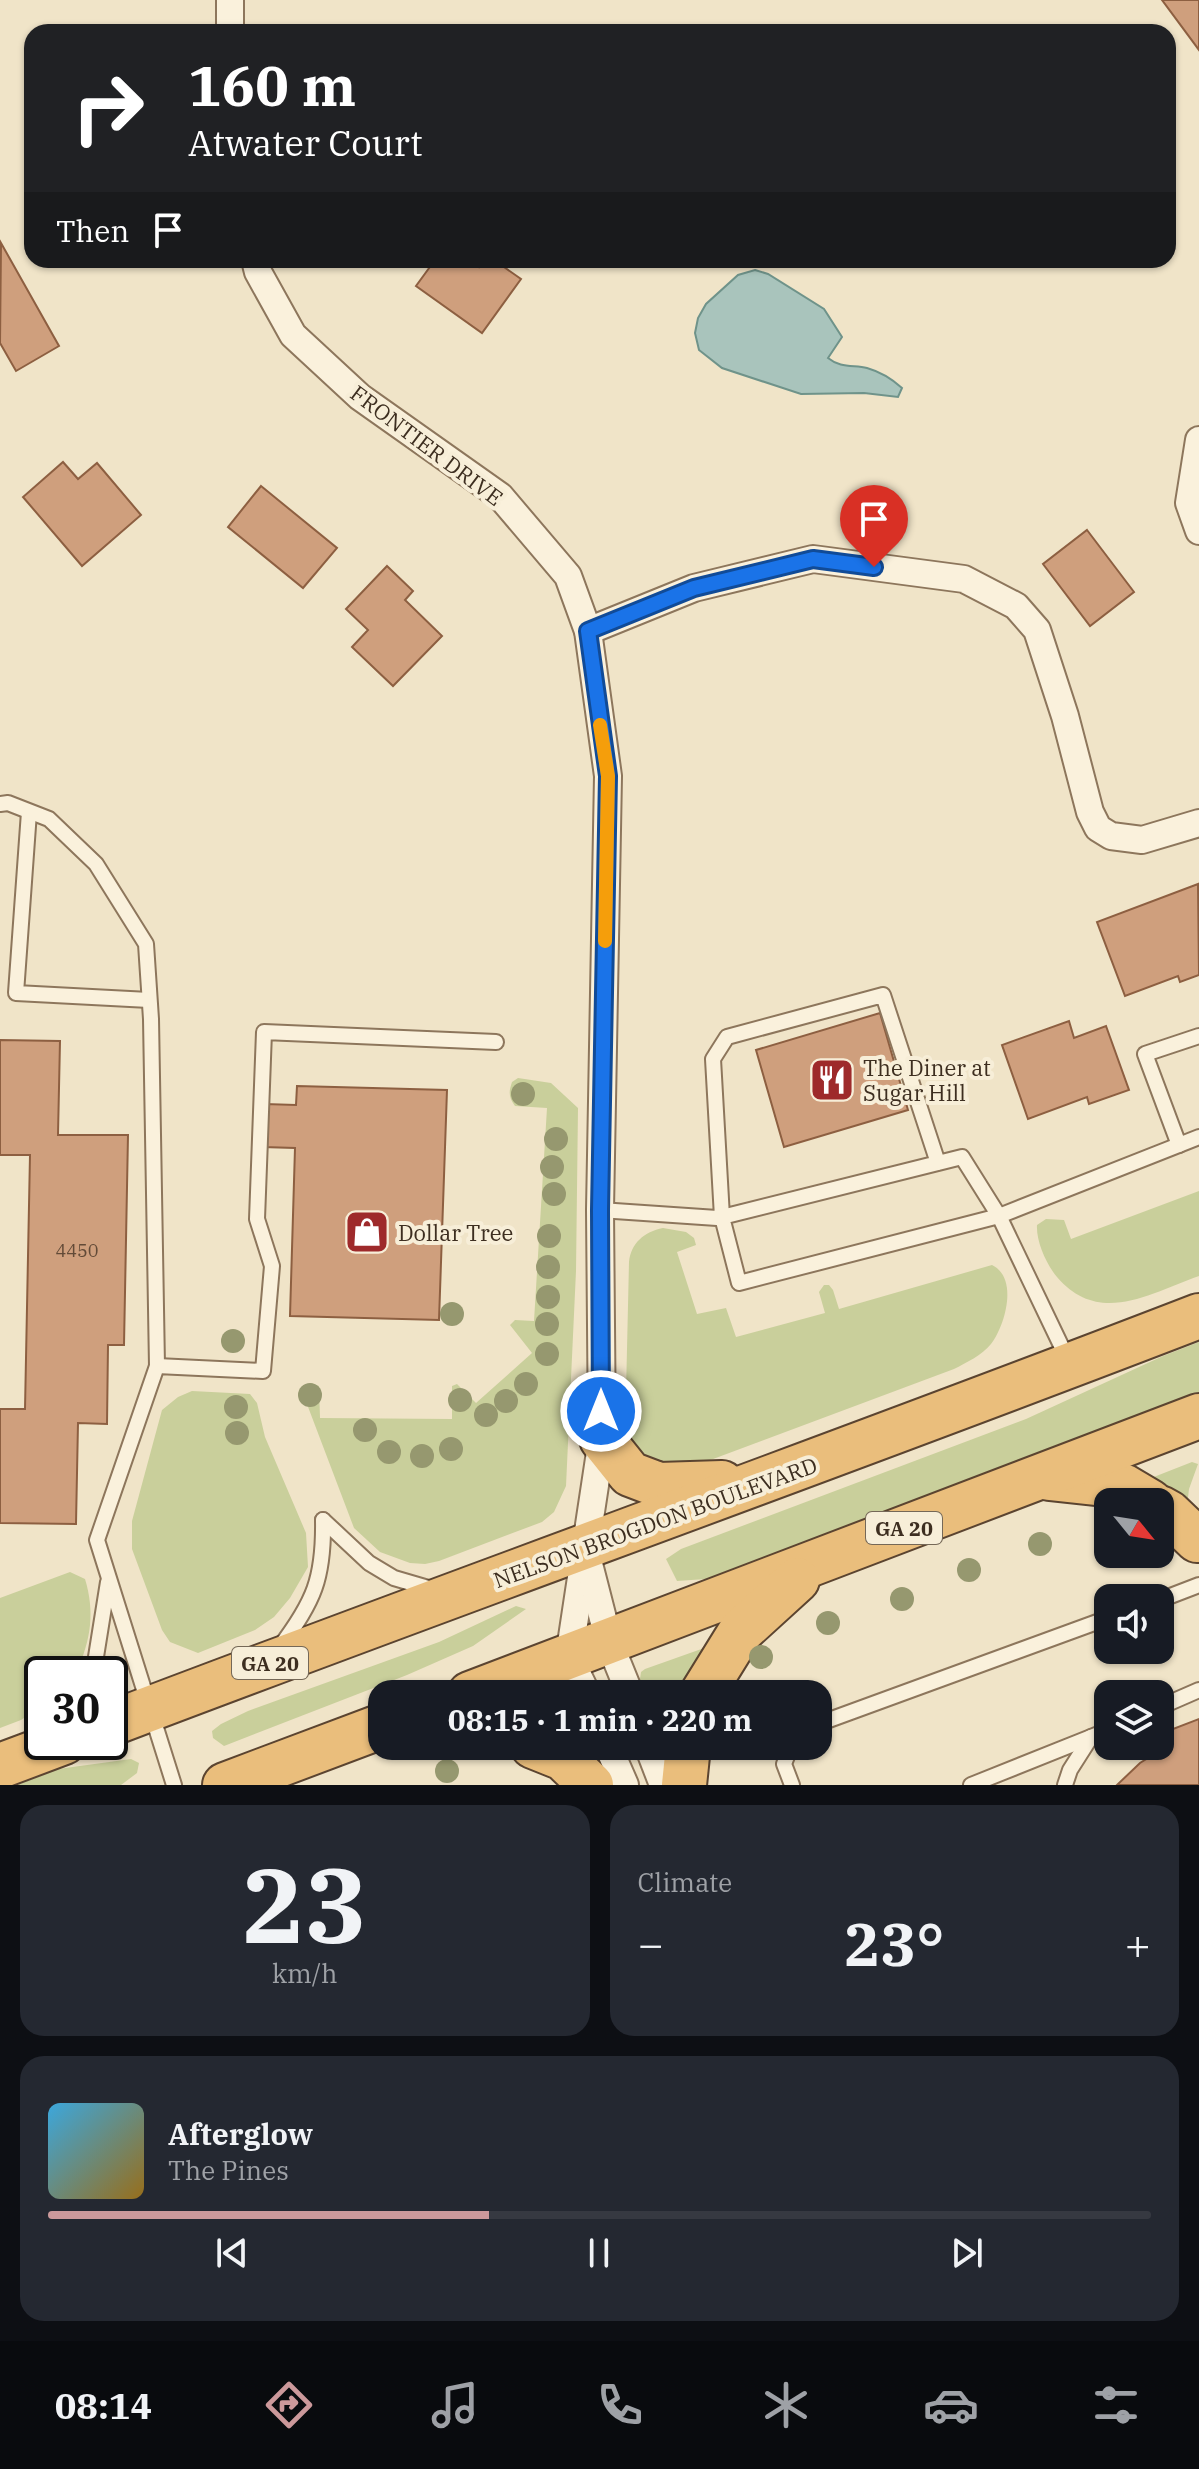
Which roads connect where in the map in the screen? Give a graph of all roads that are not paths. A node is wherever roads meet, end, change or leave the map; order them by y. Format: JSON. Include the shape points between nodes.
{"nodes":[{"id":1,"x":230,"y":0,"type":"edge"},
{"id":2,"x":230,"y":24,"type":"edge"},
{"id":3,"x":257,"y":268,"type":"edge"},
{"id":4,"x":1199,"y":440,"type":"edge"},
{"id":5,"x":1199,"y":531,"type":"edge"},
{"id":6,"x":588,"y":631,"type":"junction"},
{"id":7,"x":0,"y":804,"type":"edge"},
{"id":8,"x":29,"y":812,"type":"junction"},
{"id":9,"x":1199,"y":823,"type":"edge"},
{"id":10,"x":149,"y":1000,"type":"junction"},
{"id":11,"x":1199,"y":1036,"type":"edge"},
{"id":12,"x":496,"y":1042,"type":"dead end"},
{"id":13,"x":1199,"y":1137,"type":"edge"},
{"id":14,"x":1179,"y":1145,"type":"junction"},
{"id":15,"x":938,"y":1163,"type":"junction"},
{"id":16,"x":600,"y":1210,"type":"junction"},
{"id":17,"x":999,"y":1216,"type":"junction"},
{"id":18,"x":722,"y":1217,"type":"junction"},
{"id":19,"x":1199,"y":1316,"type":"edge"},
{"id":20,"x":157,"y":1366,"type":"junction"},
{"id":21,"x":1070,"y":1366,"type":"junction"},
{"id":22,"x":1199,"y":1416,"type":"edge"},
{"id":23,"x":602,"y":1439,"type":"junction"},
{"id":24,"x":1039,"y":1477,"type":"junction"},
{"id":25,"x":760,"y":1483,"type":"junction"},
{"id":26,"x":1126,"y":1488,"type":"edge"},
{"id":27,"x":1174,"y":1517,"type":"edge"},
{"id":28,"x":1198,"y":1536,"type":"edge"},
{"id":29,"x":585,"y":1546,"type":"junction"},
{"id":30,"x":817,"y":1561,"type":"junction"},
{"id":31,"x":109,"y":1578,"type":"junction"},
{"id":32,"x":1199,"y":1585,"type":"edge"},
{"id":33,"x":1174,"y":1595,"type":"edge"},
{"id":34,"x":454,"y":1596,"type":"junction"},
{"id":35,"x":1094,"y":1623,"type":"edge"},
{"id":36,"x":96,"y":1656,"type":"edge"},
{"id":37,"x":588,"y":1664,"type":"edge"},
{"id":38,"x":265,"y":1665,"type":"junction"},
{"id":39,"x":525,"y":1680,"type":"edge"},
{"id":40,"x":610,"y":1680,"type":"edge"},
{"id":41,"x":711,"y":1680,"type":"edge"},
{"id":42,"x":1199,"y":1690,"type":"edge"},
{"id":43,"x":1174,"y":1701,"type":"edge"},
{"id":44,"x":130,"y":1717,"type":"edge"},
{"id":45,"x":832,"y":1719,"type":"edge"},
{"id":46,"x":368,"y":1734,"type":"edge"},
{"id":47,"x":1094,"y":1736,"type":"edge"},
{"id":48,"x":1091,"y":1737,"type":"junction"},
{"id":49,"x":565,"y":1760,"type":"edge"},
{"id":50,"x":614,"y":1760,"type":"edge"},
{"id":51,"x":653,"y":1760,"type":"edge"},
{"id":52,"x":687,"y":1760,"type":"edge"},
{"id":53,"x":786,"y":1760,"type":"edge"},
{"id":54,"x":270,"y":1776,"type":"edge"},
{"id":55,"x":174,"y":1785,"type":"edge"},
{"id":56,"x":225,"y":1785,"type":"edge"},
{"id":57,"x":591,"y":1785,"type":"edge"},
{"id":58,"x":625,"y":1785,"type":"edge"},
{"id":59,"x":663,"y":1785,"type":"edge"},
{"id":60,"x":684,"y":1785,"type":"edge"},
{"id":61,"x":792,"y":1785,"type":"edge"},
{"id":62,"x":971,"y":1785,"type":"edge"},
{"id":63,"x":1065,"y":1785,"type":"edge"}],
"edges":[{"from":1,"to":2,"type":"street"},
{"from":3,"to":6,"type":"street","name":"FRONTIER DRIVE","via":[[293,335],[360,397],[500,496],[568,576]]},
{"from":4,"to":5,"type":"street","via":[[1189,503]]},
{"from":6,"to":9,"type":"street","via":[[694,588],[813,559],[964,579],[1016,606],[1037,630],[1098,828],[1111,836],[1142,840]]},
{"from":6,"to":16,"type":"street","name":"FRONTIER DRIVE","via":[[608,776]]},
{"from":7,"to":8,"type":"lane"},
{"from":8,"to":10,"type":"lane","via":[[49,819],[96,864],[146,944]]},
{"from":8,"to":10,"type":"lane","via":[[16,993]]},
{"from":10,"to":20,"type":"lane"},
{"from":11,"to":14,"type":"lane","via":[[1145,1054]]},
{"from":12,"to":20,"type":"lane","via":[[264,1032],[257,1219],[272,1266],[263,1371]]},
{"from":13,"to":14,"type":"lane"},
{"from":14,"to":17,"type":"lane"},
{"from":15,"to":17,"type":"lane","via":[[962,1157]]},
{"from":15,"to":18,"type":"lane"},
{"from":15,"to":18,"type":"lane","via":[[883,995],[727,1037],[713,1059]]},
{"from":16,"to":18,"type":"lane"},
{"from":16,"to":23,"type":"street","name":"FRONTIER DRIVE"},
{"from":17,"to":18,"type":"lane","via":[[739,1283]]},
{"from":17,"to":21,"type":"lane"},
{"from":19,"to":21,"type":"highway","name":"NELSON BROGDON BOULEVARD","number":"GA 20"},
{"from":20,"to":31,"type":"lane","via":[[97,1540]]},
{"from":21,"to":25,"type":"highway","name":"NELSON BROGDON BOULEVARD","number":"GA 20"},
{"from":22,"to":24,"type":"highway","number":"GA 20"},
{"from":23,"to":25,"type":"highway","via":[[630,1474],[659,1485]]},
{"from":23,"to":29,"type":"street","name":"FRONTIER DRIVE"},
{"from":24,"to":26,"type":"highway"},
{"from":24,"to":30,"type":"highway","number":"GA 20"},
{"from":25,"to":29,"type":"highway","name":"NELSON BROGDON BOULEVARD","number":"GA 20"},
{"from":27,"to":28,"type":"highway"},
{"from":29,"to":34,"type":"highway","name":"NELSON BROGDON BOULEVARD","number":"GA 20"},
{"from":29,"to":37,"type":"street","name":"FRONTIER DRIVE"},
{"from":29,"to":37,"type":"street","name":"FRONTIER DRIVE"},
{"from":30,"to":37,"type":"highway","number":"GA 20"},
{"from":30,"to":41,"type":"highway","via":[[741,1631]]},
{"from":31,"to":36,"type":"lane"},
{"from":31,"to":44,"type":"lane"},
{"from":32,"to":33,"type":"lane"},
{"from":34,"to":38,"type":"highway","name":"NELSON BROGDON BOULEVARD","number":"GA 20"},
{"from":34,"to":38,"type":"lane","via":[[394,1578],[369,1563],[323,1520],[318,1582],[297,1624]]},
{"from":35,"to":45,"type":"lane"},
{"from":37,"to":39,"type":"highway","number":"GA 20"},
{"from":37,"to":40,"type":"street","name":"FRONTIER DRIVE"},
{"from":38,"to":44,"type":"highway","name":"NELSON BROGDON BOULEVARD","number":"GA 20"},
{"from":42,"to":43,"type":"lane"},
{"from":44,"to":55,"type":"lane"},
{"from":46,"to":54,"type":"highway"},
{"from":47,"to":48,"type":"lane"},
{"from":48,"to":62,"type":"lane"},
{"from":48,"to":63,"type":"lane"},
{"from":49,"to":57,"type":"highway"},
{"from":50,"to":58,"type":"street"},
{"from":51,"to":59,"type":"street"},
{"from":52,"to":60,"type":"highway"},
{"from":53,"to":61,"type":"lane"},
{"from":54,"to":56,"type":"highway"}]}
